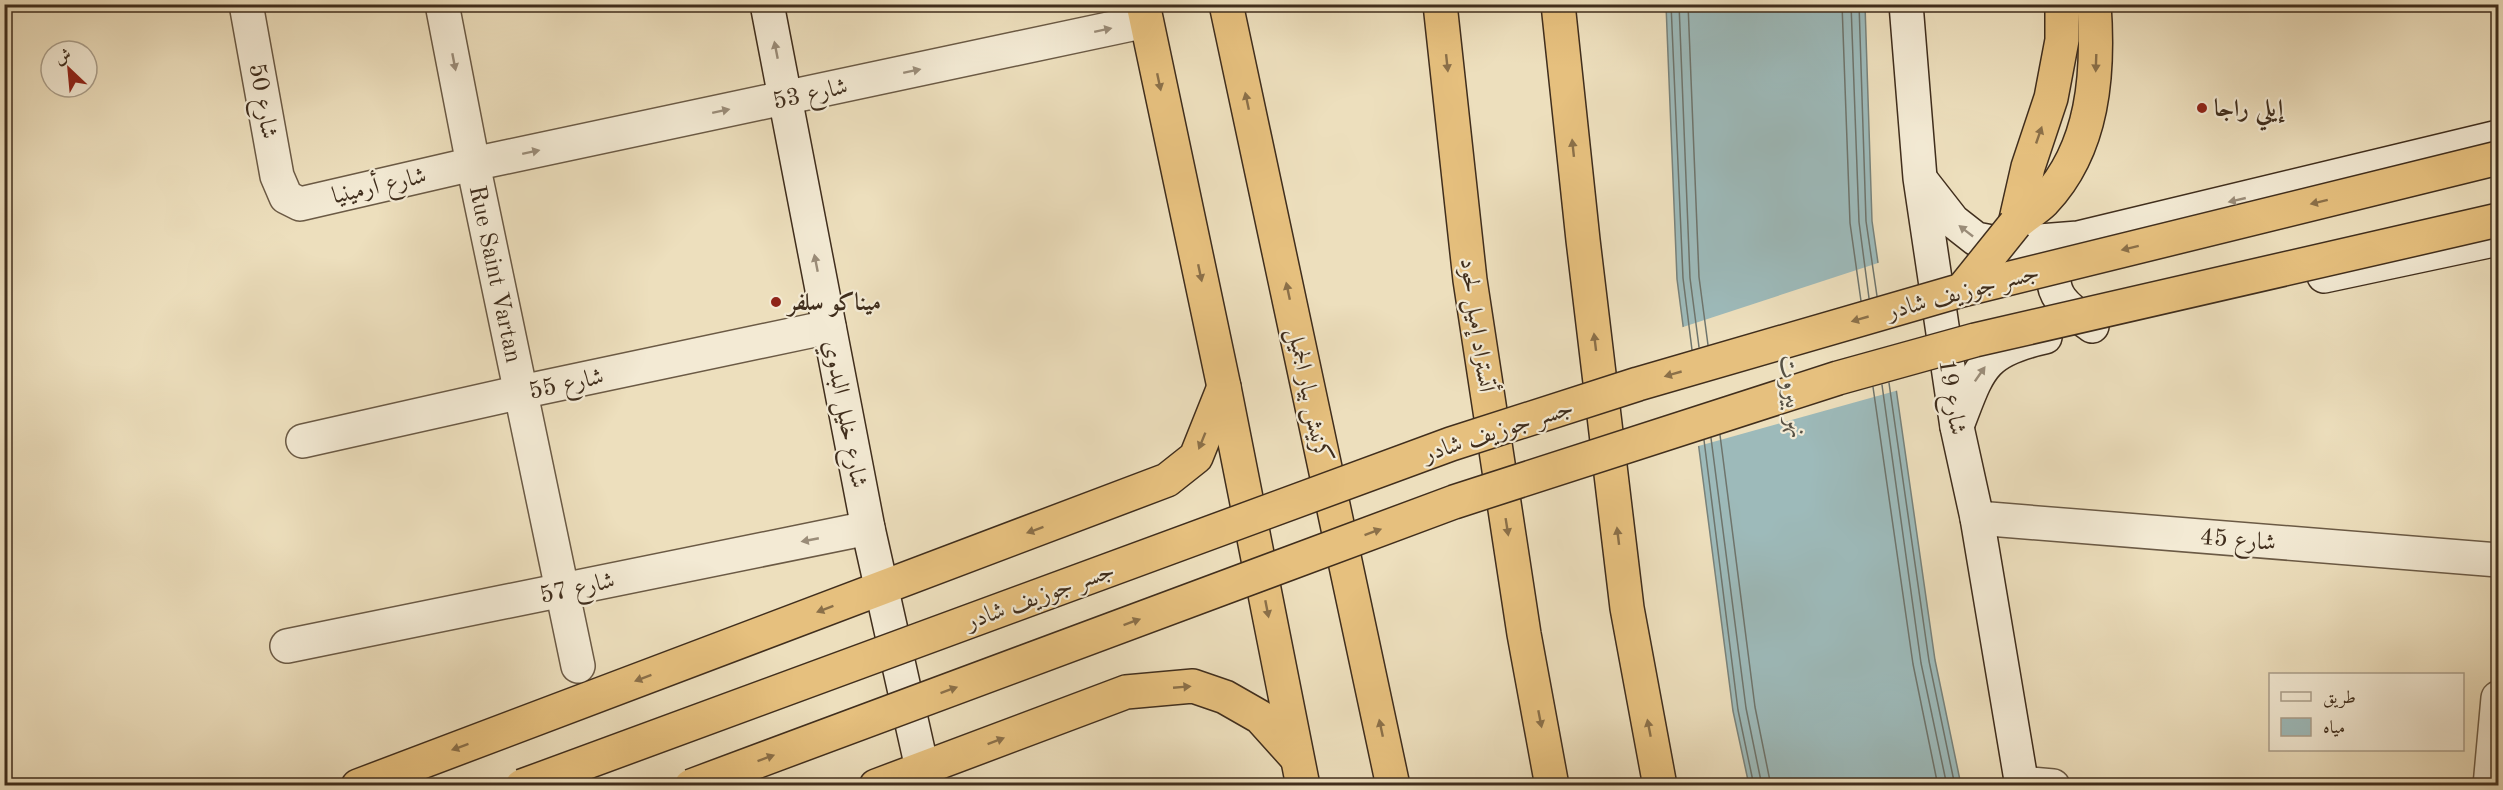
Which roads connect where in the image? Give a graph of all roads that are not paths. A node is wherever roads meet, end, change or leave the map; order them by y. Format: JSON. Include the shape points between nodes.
{"nodes":[{"id":1,"x":246,"y":4,"type":"edge"},
{"id":2,"x":442,"y":4,"type":"edge"},
{"id":3,"x":767,"y":4,"type":"edge"},
{"id":4,"x":1226,"y":4,"type":"edge"},
{"id":5,"x":1440,"y":4,"type":"edge"},
{"id":6,"x":1558,"y":4,"type":"edge"},
{"id":7,"x":1906,"y":4,"type":"edge"},
{"id":8,"x":2062,"y":4,"type":"edge"},
{"id":9,"x":2094,"y":4,"type":"edge"},
{"id":10,"x":1144,"y":13,"type":"edge"},
{"id":11,"x":785,"y":98,"type":"junction"},
{"id":12,"x":2499,"y":137,"type":"edge"},
{"id":13,"x":2499,"y":158,"type":"edge"},
{"id":14,"x":473,"y":164,"type":"junction"},
{"id":15,"x":1920,"y":178,"type":"junction"},
{"id":16,"x":286,"y":197,"type":"joint"},
{"id":17,"x":2499,"y":220,"type":"edge"},
{"id":18,"x":2015,"y":224,"type":"junction"},
{"id":19,"x":2078,"y":238,"type":"junction"},
{"id":20,"x":2499,"y":238,"type":"edge"},
{"id":21,"x":1962,"y":290,"type":"junction"},
{"id":22,"x":2092,"y":326,"type":"junction"},
{"id":23,"x":829,"y":327,"type":"junction"},
{"id":24,"x":1224,"y":387,"type":"junction"},
{"id":25,"x":521,"y":392,"type":"junction"},
{"id":26,"x":1957,"y":427,"type":"junction"},
{"id":27,"x":303,"y":441,"type":"dead end"},
{"id":28,"x":1977,"y":518,"type":"junction"},
{"id":29,"x":868,"y":528,"type":"junction"},
{"id":30,"x":2499,"y":560,"type":"edge"},
{"id":31,"x":880,"y":588,"type":"junction"},
{"id":32,"x":562,"y":590,"type":"junction"},
{"id":33,"x":288,"y":646,"type":"dead end"},
{"id":34,"x":578,"y":666,"type":"dead end"},
{"id":35,"x":2499,"y":698,"type":"edge"},
{"id":36,"x":1300,"y":772,"type":"edge"},
{"id":37,"x":924,"y":777,"type":"edge"},
{"id":38,"x":2032,"y":785,"type":"edge"},
{"id":39,"x":358,"y":786,"type":"edge"},
{"id":40,"x":522,"y":786,"type":"edge"},
{"id":41,"x":691,"y":786,"type":"edge"},
{"id":42,"x":876,"y":786,"type":"edge"},
{"id":43,"x":1393,"y":786,"type":"edge"},
{"id":44,"x":1552,"y":786,"type":"edge"},
{"id":45,"x":1660,"y":786,"type":"edge"},
{"id":46,"x":2490,"y":786,"type":"edge"}],
"edges":[{"from":1,"to":16,"type":"street","name":"شارع 50","via":[[277,176]]},
{"from":2,"to":14,"type":"street","name":"Rue Saint Vartan","one_way":true},
{"from":11,"to":3,"type":"street","name":"شارع خليل البدوي","one_way":true},
{"from":43,"to":4,"type":"highway","name":"كرنيش بيار الجميل","one_way":true},
{"from":5,"to":44,"type":"highway","name":"أتستراد إميل لحود","one_way":true,"via":[[1470,280],[1524,634]]},
{"from":45,"to":6,"type":"highway","one_way":true,"via":[[1627,608]]},
{"from":7,"to":15,"type":"street","name":"شارع 19"},
{"from":18,"to":8,"type":"highway","one_way":true,"via":[[2028,167],[2052,98],[2062,40]]},
{"from":9,"to":18,"type":"highway","one_way":true,"via":[[2095,86],[2076,153],[2043,202]]},
{"from":11,"to":10,"type":"street","name":"شارع 53","one_way":true},
{"from":10,"to":24,"type":"highway","one_way":true},
{"from":14,"to":11,"type":"street","name":"شارع 53","one_way":true},
{"from":23,"to":11,"type":"street","name":"شارع خليل البدوي","one_way":true},
{"from":12,"to":19,"type":"street","one_way":true},
{"from":13,"to":21,"type":"highway","name":"جسر جوزيف شادر","one_way":true,"bridge":true},
{"from":14,"to":16,"type":"street","name":"شارع أرمينيا","via":[[300,204]]},
{"from":14,"to":25,"type":"street","name":"Rue Saint Vartan"},
{"from":19,"to":15,"type":"street","one_way":true,"via":[[2002,244],[1976,239],[1953,221]]},
{"from":15,"to":26,"type":"street","name":"شارع 19"},
{"from":41,"to":17,"type":"highway","name":"جسر جوزيف شادر","one_way":true,"bridge":true,"via":[[1454,502],[1838,378],[1975,340]]},
{"from":18,"to":21,"type":"highway","bridge":true},
{"from":19,"to":22,"type":"street","via":[[2056,267],[2055,287],[2061,303]]},
{"from":20,"to":22,"type":"street"},
{"from":21,"to":40,"type":"highway","name":"جسر جوزيف شادر","one_way":true,"bridge":true,"via":[[1638,384],[1451,444]]},
{"from":26,"to":22,"type":"street","one_way":true,"via":[[1976,376],[1996,354],[2021,342]]},
{"from":23,"to":25,"type":"street","name":"شارع 55"},
{"from":23,"to":29,"type":"street","name":"شارع خليل البدوي"},
{"from":24,"to":31,"type":"highway","one_way":true,"via":[[1196,457],[1167,480]]},
{"from":24,"to":36,"type":"highway","one_way":true},
{"from":25,"to":27,"type":"street","name":"شارع 55"},
{"from":25,"to":32,"type":"street","name":"Rue Saint Vartan"},
{"from":26,"to":28,"type":"street","name":"شارع 19"},
{"from":28,"to":30,"type":"street","name":"شارع 45"},
{"from":28,"to":38,"type":"street","name":"شارع 19"},
{"from":29,"to":31,"type":"street","name":"شارع خليل البدوي"},
{"from":29,"to":32,"type":"street","name":"شارع 57","one_way":true},
{"from":31,"to":37,"type":"street","name":"شارع خليل البدوي"},
{"from":31,"to":39,"type":"highway","one_way":true},
{"from":32,"to":33,"type":"street","name":"شارع 57"},
{"from":32,"to":34,"type":"street","name":"Rue Saint Vartan"},
{"from":35,"to":46,"type":"street"},
{"from":37,"to":36,"type":"highway","one_way":true,"via":[[1126,692],[1193,686],[1225,697],[1260,717]]},
{"from":37,"to":42,"type":"highway"}]}
